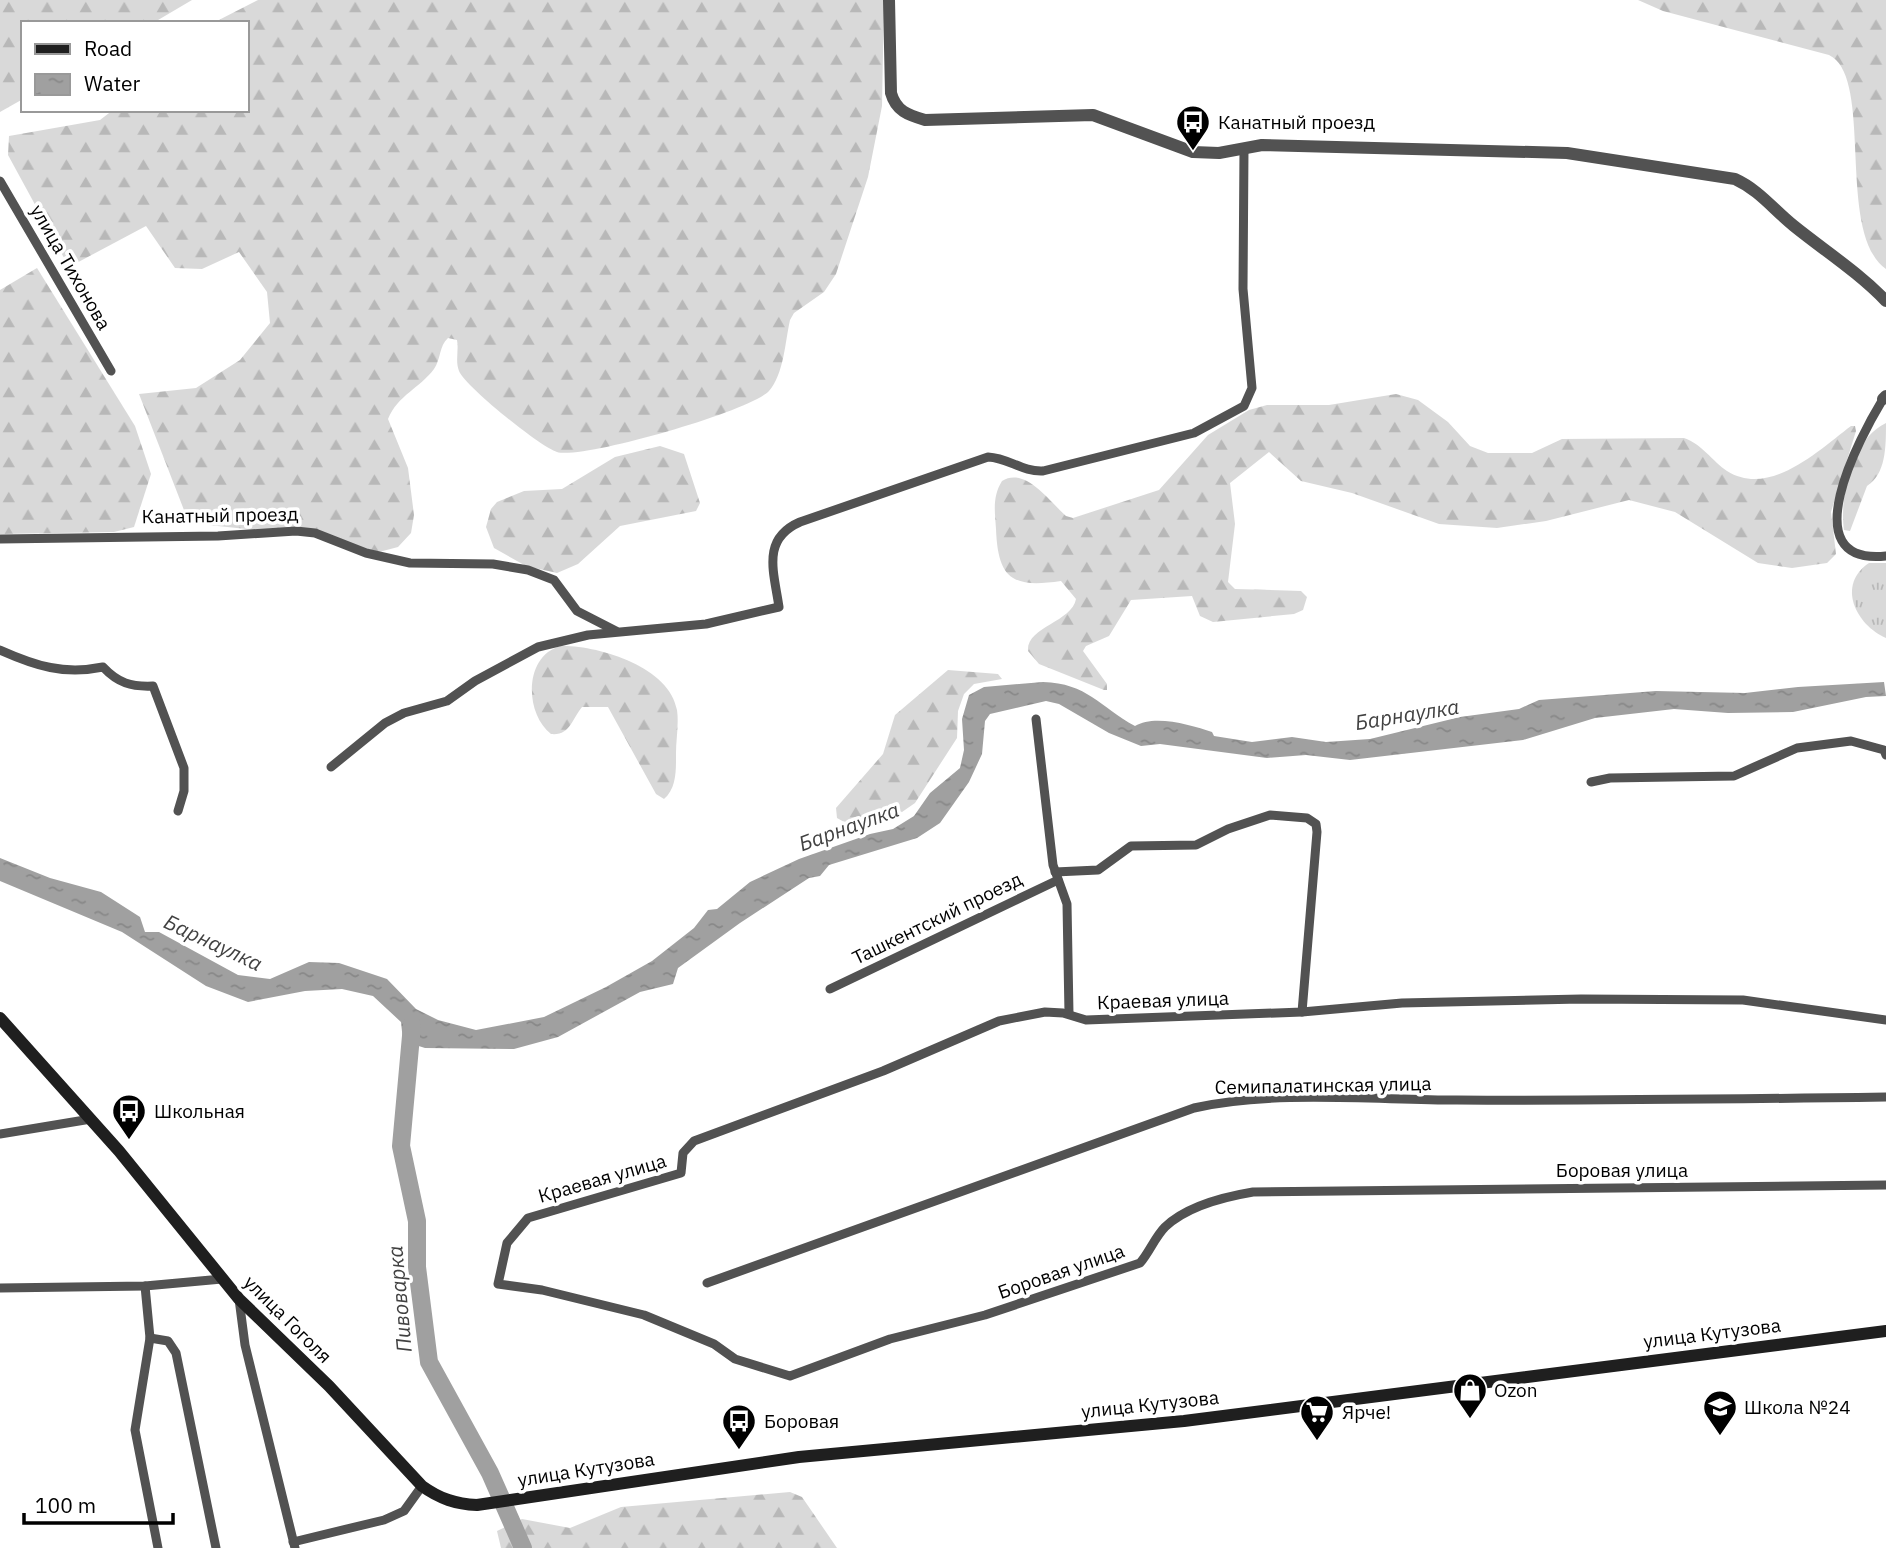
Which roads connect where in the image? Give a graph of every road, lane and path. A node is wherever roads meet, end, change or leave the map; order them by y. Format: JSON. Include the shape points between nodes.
{"nodes":[{"id":1,"x":889,"y":0,"type":"edge"},
{"id":2,"x":1244,"y":149,"type":"junction"},
{"id":3,"x":0,"y":181,"type":"edge"},
{"id":4,"x":1886,"y":301,"type":"edge"},
{"id":5,"x":111,"y":371,"type":"dead end"},
{"id":6,"x":1885,"y":398,"type":"edge"},
{"id":7,"x":0,"y":539,"type":"edge"},
{"id":8,"x":1886,"y":556,"type":"edge"},
{"id":9,"x":620,"y":633,"type":"junction"},
{"id":10,"x":0,"y":650,"type":"edge"},
{"id":11,"x":1037,"y":719,"type":"dead end"},
{"id":12,"x":1886,"y":754,"type":"edge"},
{"id":13,"x":331,"y":767,"type":"dead end"},
{"id":14,"x":1591,"y":782,"type":"dead end"},
{"id":15,"x":178,"y":811,"type":"dead end"},
{"id":16,"x":1057,"y":876,"type":"junction"},
{"id":17,"x":830,"y":989,"type":"dead end"},
{"id":18,"x":1302,"y":1012,"type":"junction"},
{"id":19,"x":1069,"y":1014,"type":"junction"},
{"id":20,"x":0,"y":1018,"type":"edge"},
{"id":21,"x":1886,"y":1020,"type":"edge"},
{"id":22,"x":1886,"y":1097,"type":"edge"},
{"id":23,"x":91,"y":1119,"type":"junction"},
{"id":24,"x":0,"y":1134,"type":"edge"},
{"id":25,"x":1886,"y":1185,"type":"edge"},
{"id":26,"x":222,"y":1279,"type":"junction"},
{"id":27,"x":707,"y":1283,"type":"dead end"},
{"id":28,"x":498,"y":1284,"type":"joint"},
{"id":29,"x":145,"y":1286,"type":"junction"},
{"id":30,"x":0,"y":1287,"type":"edge"},
{"id":31,"x":239,"y":1299,"type":"junction"},
{"id":32,"x":1886,"y":1331,"type":"edge"},
{"id":33,"x":150,"y":1338,"type":"junction"},
{"id":34,"x":422,"y":1486,"type":"junction"},
{"id":35,"x":294,"y":1545,"type":"edge"},
{"id":36,"x":158,"y":1548,"type":"edge"},
{"id":37,"x":216,"y":1548,"type":"edge"}],
"edges":[{"from":1,"to":2,"type":"street","via":[[891,93],[894,105],[903,113],[936,121],[1093,115],[1193,152]]},
{"from":2,"to":4,"type":"street","via":[[1354,145],[1567,153],[1735,179],[1759,192]]},
{"from":2,"to":9,"type":"street","via":[[1243,289],[1252,388],[1244,407],[1194,433],[1043,471],[1020,469],[1001,458],[988,457],[800,522],[786,528],[775,541],[779,607],[706,624]]},
{"from":3,"to":5,"type":"street","name":"улица Тихонова"},
{"from":6,"to":8,"type":"street","via":[[1848,465],[1838,522],[1849,549],[1861,556]]},
{"from":7,"to":9,"type":"street","name":"Канатный проезд","via":[[315,533],[410,564],[493,564],[528,570],[561,585],[577,611]]},
{"from":9,"to":13,"type":"street","via":[[538,647],[447,701],[385,723]]},
{"from":10,"to":15,"type":"street","via":[[76,672],[103,667],[134,687],[153,686],[184,768]]},
{"from":11,"to":16,"type":"street"},
{"from":12,"to":14,"type":"street","via":[[1851,741],[1797,748],[1734,776]]},
{"from":16,"to":17,"type":"street","name":"Ташкентский проезд"},
{"from":16,"to":18,"type":"street","name":"Ташкентский проезд","via":[[1098,870],[1131,846],[1196,845],[1270,815],[1307,818],[1317,827]]},
{"from":16,"to":19,"type":"street","via":[[1067,904]]},
{"from":18,"to":19,"type":"street","name":"Краевая улица","via":[[1086,1020]]},
{"from":18,"to":21,"type":"street","name":"Краевая улица","via":[[1493,1000],[1742,1000]]},
{"from":19,"to":28,"type":"street","name":"Краевая улица","via":[[1036,1013],[999,1021],[883,1071],[694,1141],[683,1153],[681,1173],[534,1215],[506,1243]]},
{"from":20,"to":23,"type":"main road"},
{"from":22,"to":27,"type":"street","name":"Семипалатинская улица","via":[[1219,1102]]},
{"from":23,"to":24,"type":"street"},
{"from":23,"to":26,"type":"main road"},
{"from":25,"to":28,"type":"street","name":"Боровая улица","via":[[1253,1192],[1212,1201],[1178,1218],[1163,1230],[1140,1264],[985,1315],[890,1339],[790,1376],[735,1359],[714,1344],[644,1314]]},
{"from":26,"to":29,"type":"street","name":"улица Гоголя"},
{"from":26,"to":31,"type":"main road","name":"улица Гоголя"},
{"from":29,"to":30,"type":"street","name":"улица Гоголя"},
{"from":29,"to":33,"type":"street"},
{"from":31,"to":34,"type":"main road","name":"улица Гоголя"},
{"from":31,"to":35,"type":"street","via":[[245,1345]]},
{"from":32,"to":34,"type":"main road","name":"улица Кутузова","via":[[1184,1421],[799,1457],[477,1505],[457,1504]]},
{"from":33,"to":36,"type":"street","via":[[135,1430]]},
{"from":33,"to":37,"type":"street","via":[[168,1340],[176,1353]]},
{"from":34,"to":35,"type":"street","via":[[404,1511]]}]}
